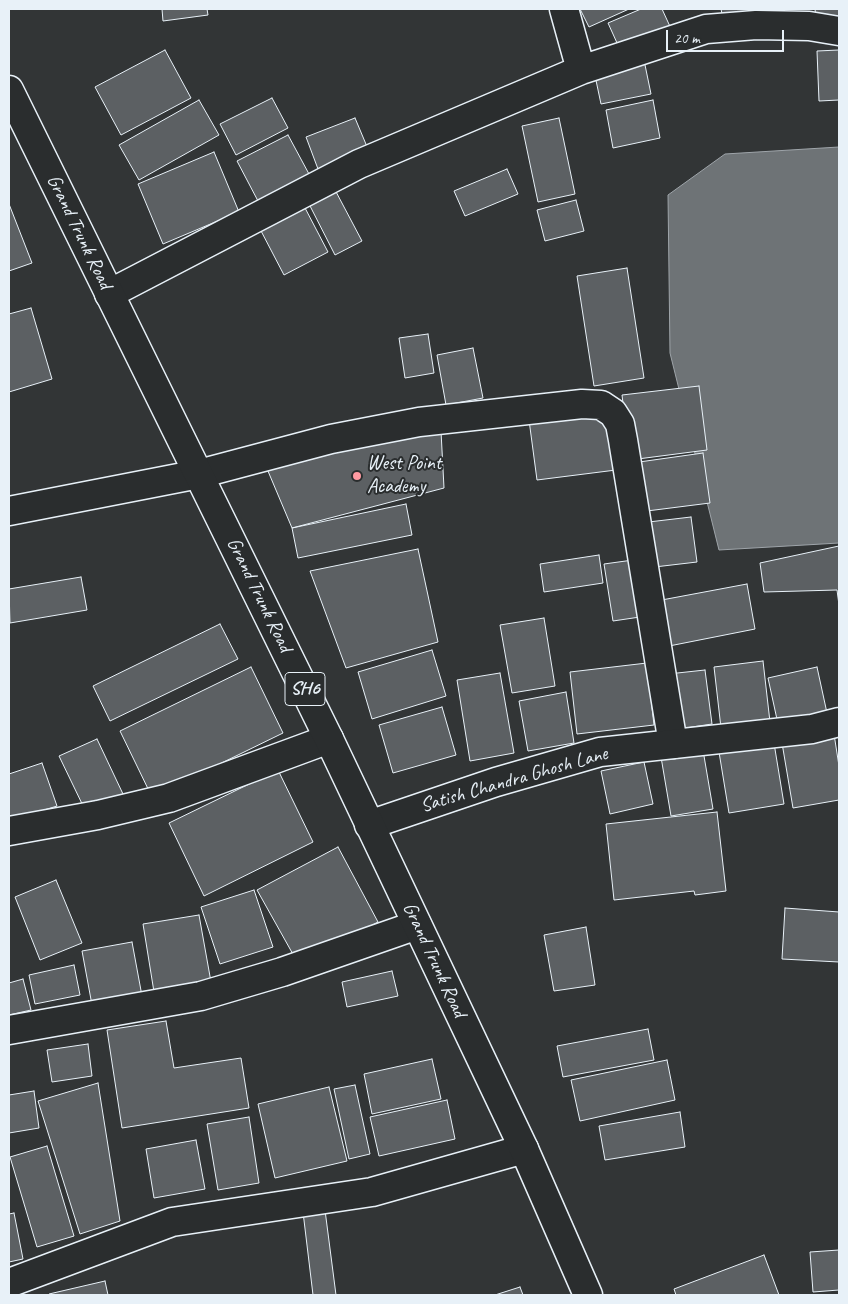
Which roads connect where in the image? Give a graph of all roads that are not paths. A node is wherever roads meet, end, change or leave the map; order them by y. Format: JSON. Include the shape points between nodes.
{"nodes":[{"id":1,"x":564,"y":9,"type":"edge"},
{"id":2,"x":808,"y":17,"type":"edge"},
{"id":3,"x":839,"y":30,"type":"edge"},
{"id":4,"x":581,"y":70,"type":"junction"},
{"id":5,"x":9,"y":90,"type":"edge"},
{"id":6,"x":109,"y":294,"type":"junction"},
{"id":7,"x":200,"y":474,"type":"junction"},
{"id":8,"x":9,"y":511,"type":"edge"},
{"id":9,"x":839,"y":722,"type":"edge"},
{"id":10,"x":329,"y":739,"type":"junction"},
{"id":11,"x":673,"y":744,"type":"junction"},
{"id":12,"x":369,"y":825,"type":"junction"},
{"id":13,"x":9,"y":831,"type":"edge"},
{"id":14,"x":417,"y":925,"type":"junction"},
{"id":15,"x":9,"y":1030,"type":"edge"},
{"id":16,"x":524,"y":1149,"type":"junction"},
{"id":17,"x":9,"y":1283,"type":"edge"},
{"id":18,"x":588,"y":1295,"type":"edge"}],
"edges":[{"from":1,"to":4,"type":"street"},
{"from":2,"to":3,"type":"street"},
{"from":2,"to":4,"type":"street","via":[[706,29]]},
{"from":4,"to":6,"type":"street","via":[[359,164]]},
{"from":5,"to":6,"type":"street","name":"Grand Trunk Road","number":"SH6"},
{"from":6,"to":7,"type":"street","name":"Grand Trunk Road","number":"SH6"},
{"from":7,"to":8,"type":"street"},
{"from":7,"to":10,"type":"street","name":"Grand Trunk Road","number":"SH6"},
{"from":7,"to":11,"type":"street","via":[[331,439],[420,422],[582,404],[601,405],[613,413],[620,424]]},
{"from":9,"to":11,"type":"street","name":"Satish Chandra Ghosh Lane","via":[[812,729]]},
{"from":10,"to":12,"type":"street","name":"Grand Trunk Road","number":"SH6"},
{"from":10,"to":13,"type":"street","via":[[169,798]]},
{"from":11,"to":12,"type":"street","name":"Satish Chandra Ghosh Lane","via":[[600,752],[496,782]]},
{"from":12,"to":14,"type":"street","name":"Grand Trunk Road","number":"SH6"},
{"from":14,"to":15,"type":"street","via":[[201,996]]},
{"from":14,"to":16,"type":"street","name":"Grand Trunk Road","number":"SH6"},
{"from":16,"to":17,"type":"street","via":[[372,1192],[172,1222]]},
{"from":16,"to":18,"type":"street","name":"Grand Trunk Road","number":"SH6"}]}
